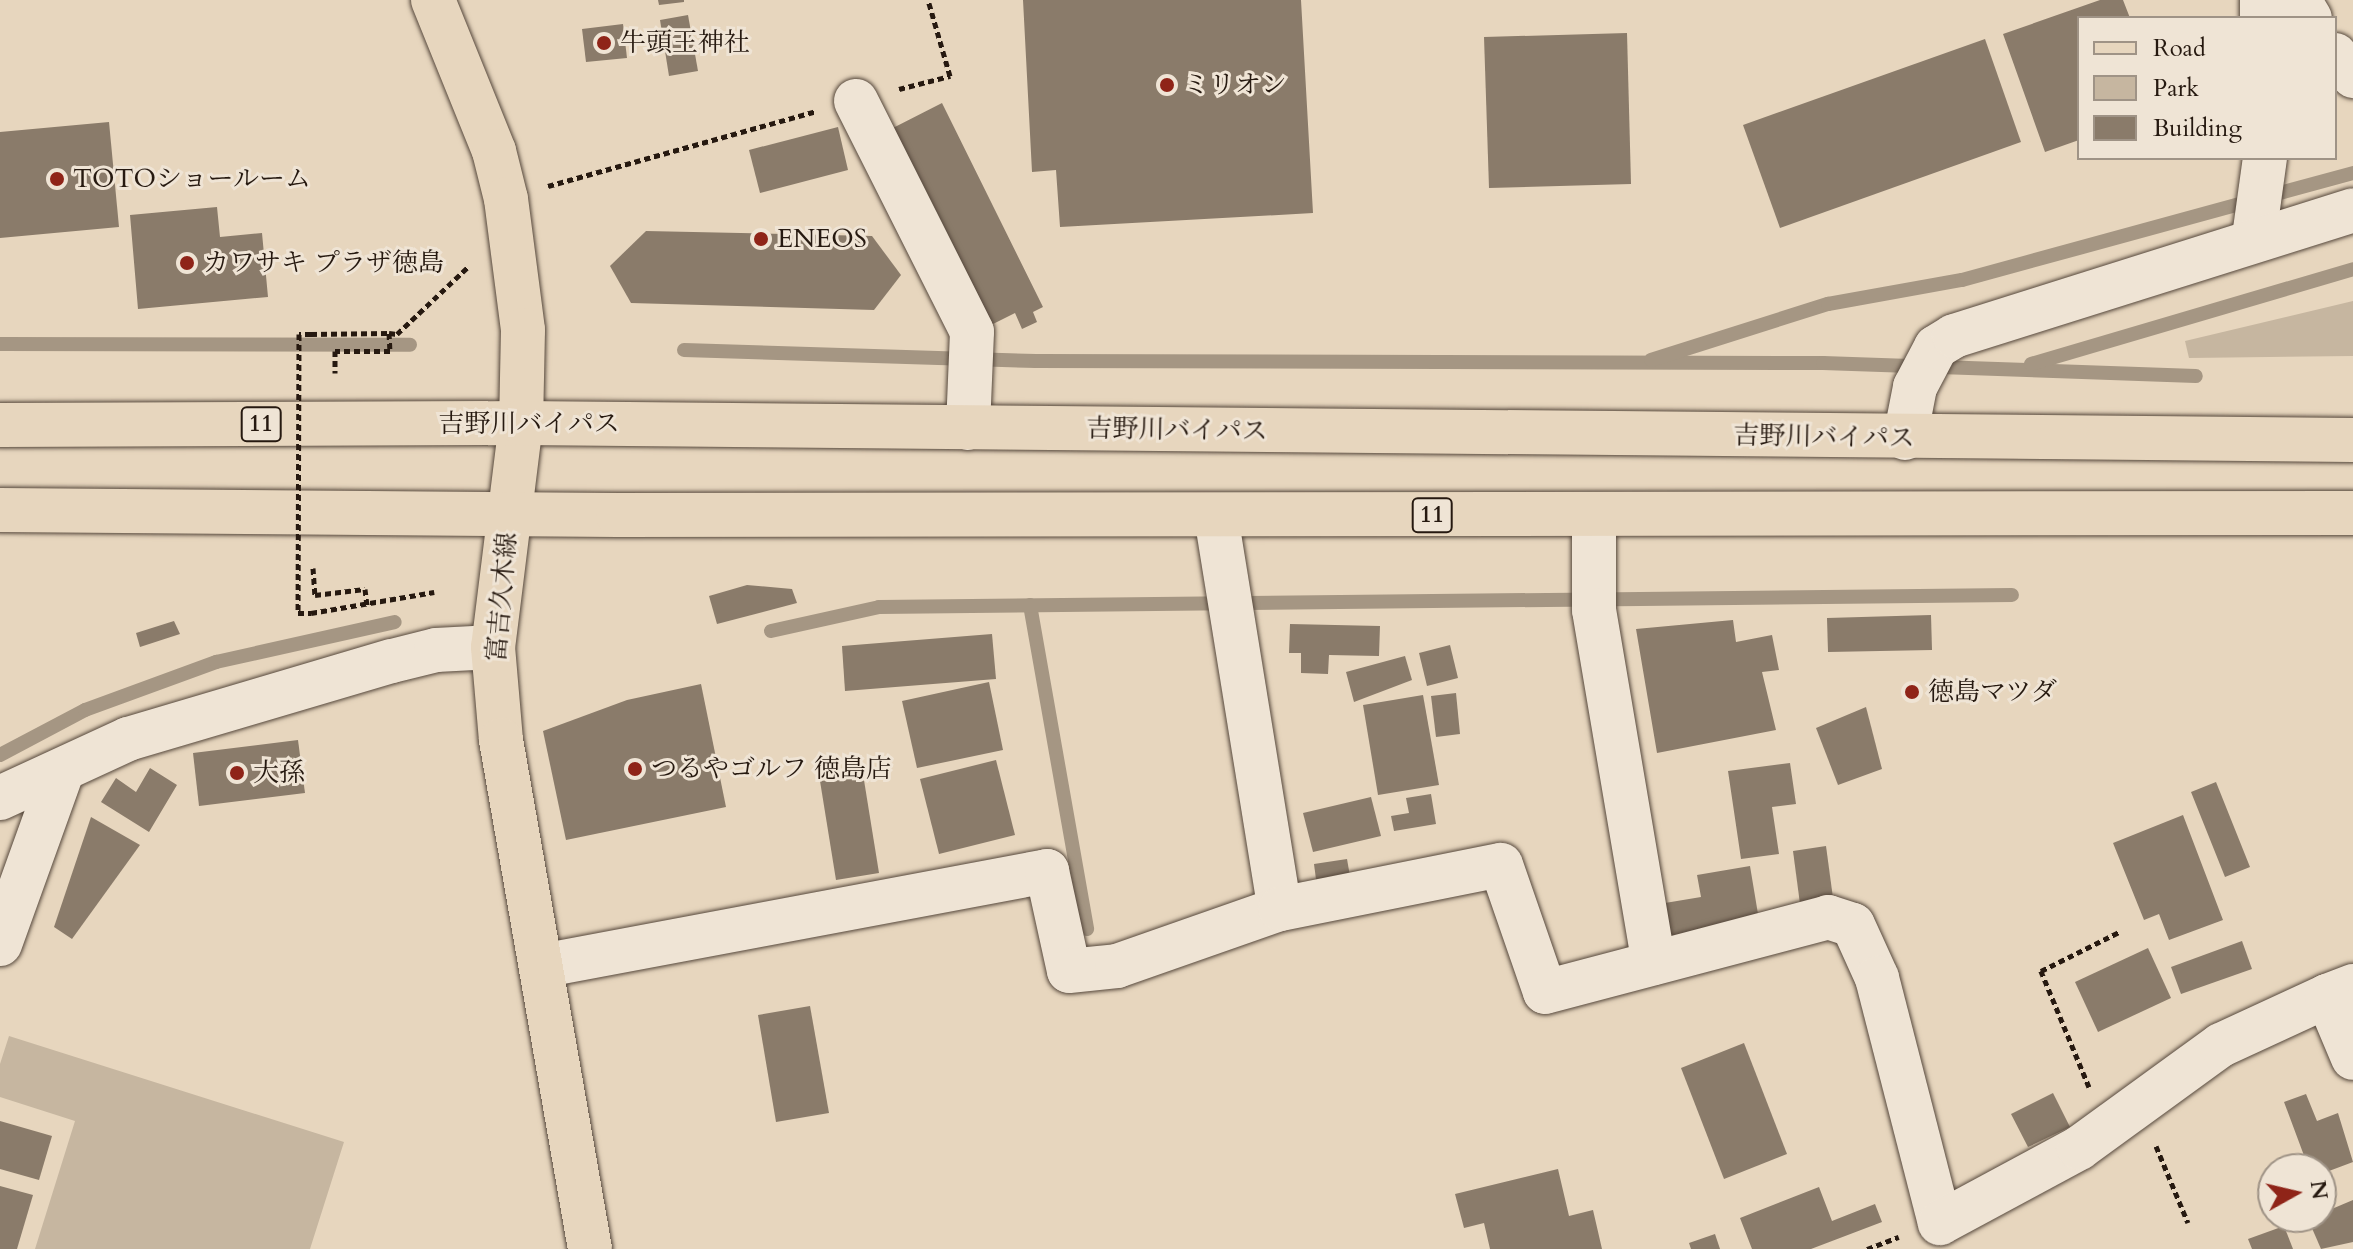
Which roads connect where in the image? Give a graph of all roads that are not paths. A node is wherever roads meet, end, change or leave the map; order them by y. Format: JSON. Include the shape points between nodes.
{"nodes":[{"id":1,"x":433,"y":0,"type":"edge"},
{"id":2,"x":2337,"y":57,"type":"edge"},
{"id":3,"x":2353,"y":76,"type":"edge"},
{"id":4,"x":856,"y":101,"type":"road end"},
{"id":5,"x":2260,"y":197,"type":"edge"},
{"id":6,"x":2353,"y":210,"type":"edge"},
{"id":7,"x":521,"y":423,"type":"junction"},
{"id":8,"x":0,"y":425,"type":"edge"},
{"id":9,"x":968,"y":428,"type":"junction"},
{"id":10,"x":1905,"y":438,"type":"junction"},
{"id":11,"x":2353,"y":440,"type":"edge"},
{"id":12,"x":0,"y":510,"type":"edge"},
{"id":13,"x":2353,"y":513,"type":"edge"},
{"id":14,"x":510,"y":515,"type":"junction"},
{"id":15,"x":1594,"y":515,"type":"junction"},
{"id":16,"x":1216,"y":516,"type":"junction"},
{"id":17,"x":493,"y":647,"type":"junction"},
{"id":18,"x":62,"y":772,"type":"junction"},
{"id":19,"x":0,"y":798,"type":"edge"},
{"id":20,"x":1280,"y":909,"type":"junction"},
{"id":21,"x":0,"y":944,"type":"edge"},
{"id":22,"x":1654,"y":963,"type":"junction"},
{"id":23,"x":541,"y":966,"type":"junction"},
{"id":24,"x":2340,"y":991,"type":"edge"},
{"id":25,"x":2353,"y":1058,"type":"edge"},
{"id":26,"x":590,"y":1249,"type":"edge"}],
"edges":[{"from":1,"to":7,"type":"main road","name":"富吉久木線","via":[[494,151],[506,199],[523,330]]},
{"from":2,"to":3,"type":"street"},
{"from":4,"to":9,"type":"street","via":[[972,332]]},
{"from":5,"to":6,"type":"street"},
{"from":5,"to":10,"type":"street","via":[[2072,303],[1954,336],[1929,361]]},
{"from":7,"to":8,"type":"main road","name":"吉野川バイパス","number":"11"},
{"from":7,"to":9,"type":"main road","name":"吉野川バイパス","number":"11"},
{"from":7,"to":14,"type":"main road","name":"富吉久木線"},
{"from":9,"to":10,"type":"main road","name":"吉野川バイパス","number":"11"},
{"from":10,"to":11,"type":"main road","name":"吉野川バイパス","number":"11"},
{"from":12,"to":14,"type":"main road","number":"11"},
{"from":13,"to":15,"type":"main road","number":"11"},
{"from":14,"to":16,"type":"main road","number":"11"},
{"from":14,"to":17,"type":"main road","name":"富吉久木線"},
{"from":15,"to":16,"type":"main road","number":"11"},
{"from":15,"to":22,"type":"street","via":[[1594,598]]},
{"from":16,"to":20,"type":"street"},
{"from":17,"to":18,"type":"street","via":[[436,650],[392,661],[128,739]]},
{"from":17,"to":23,"type":"main road","name":"富吉久木線","via":[[501,740]]},
{"from":18,"to":19,"type":"street"},
{"from":18,"to":21,"type":"street"},
{"from":20,"to":22,"type":"street","via":[[1501,865],[1545,992]]},
{"from":20,"to":23,"type":"street","via":[[1117,966],[1069,971],[1047,871]]},
{"from":22,"to":24,"type":"street","via":[[1828,917],[1853,925],[1877,978],[1940,1223],[2079,1148],[2221,1045]]},
{"from":23,"to":26,"type":"main road","name":"富吉久木線"},
{"from":24,"to":25,"type":"street"}]}
